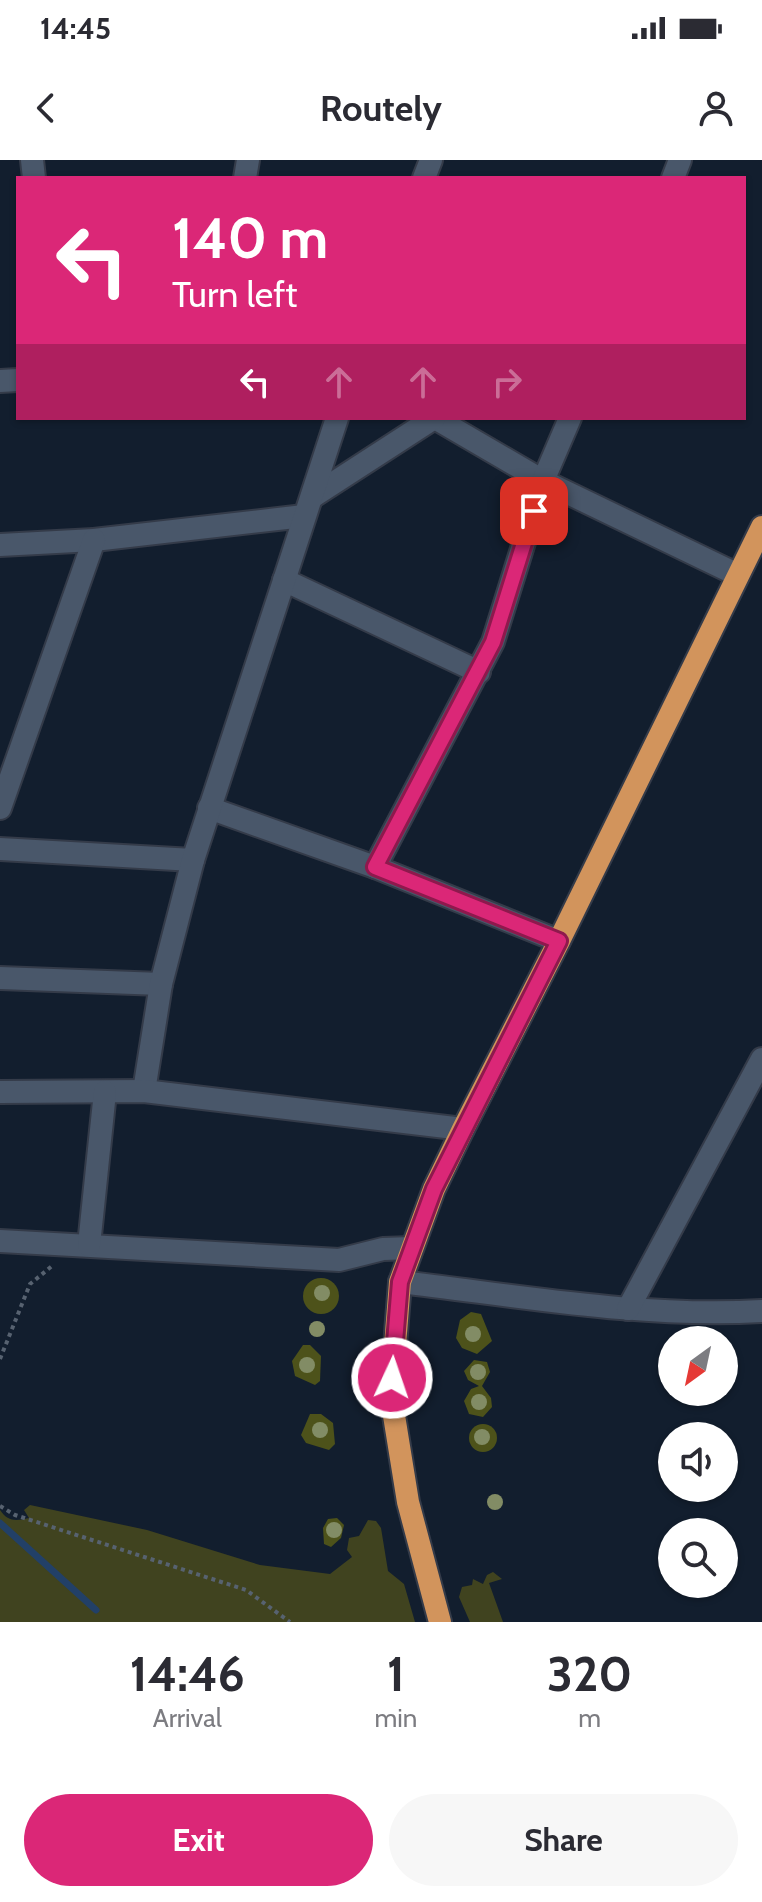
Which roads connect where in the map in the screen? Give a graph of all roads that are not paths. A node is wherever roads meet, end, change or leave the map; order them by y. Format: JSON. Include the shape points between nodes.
{"nodes":[{"id":1,"x":336,"y":420,"type":"edge"},
{"id":2,"x":432,"y":420,"type":"edge"},
{"id":3,"x":438,"y":420,"type":"edge"},
{"id":4,"x":569,"y":420,"type":"edge"},
{"id":5,"x":543,"y":481,"type":"junction"},
{"id":6,"x":308,"y":507,"type":"junction"},
{"id":7,"x":762,"y":527,"type":"edge"},
{"id":8,"x":94,"y":540,"type":"junction"},
{"id":9,"x":0,"y":545,"type":"edge"},
{"id":10,"x":738,"y":575,"type":"junction"},
{"id":11,"x":284,"y":580,"type":"junction"},
{"id":12,"x":479,"y":672,"type":"junction"},
{"id":13,"x":0,"y":808,"type":"edge"},
{"id":14,"x":209,"y":808,"type":"junction"},
{"id":15,"x":0,"y":849,"type":"edge"},
{"id":16,"x":193,"y":860,"type":"junction"},
{"id":17,"x":375,"y":867,"type":"junction"},
{"id":18,"x":559,"y":941,"type":"junction"},
{"id":19,"x":0,"y":978,"type":"edge"},
{"id":20,"x":161,"y":984,"type":"junction"},
{"id":21,"x":762,"y":1059,"type":"edge"},
{"id":22,"x":144,"y":1091,"type":"junction"},
{"id":23,"x":0,"y":1092,"type":"edge"},
{"id":24,"x":105,"y":1092,"type":"junction"},
{"id":25,"x":463,"y":1129,"type":"junction"},
{"id":26,"x":0,"y":1241,"type":"edge"},
{"id":27,"x":89,"y":1245,"type":"junction"},
{"id":28,"x":412,"y":1248,"type":"junction"},
{"id":29,"x":400,"y":1282,"type":"junction"},
{"id":30,"x":628,"y":1309,"type":"junction"},
{"id":31,"x":762,"y":1311,"type":"edge"},
{"id":32,"x":440,"y":1622,"type":"edge"}],
"edges":[{"from":1,"to":6,"type":"street"},
{"from":2,"to":6,"type":"street"},
{"from":3,"to":5,"type":"street"},
{"from":4,"to":5,"type":"street"},
{"from":5,"to":10,"type":"street"},
{"from":5,"to":12,"type":"street","via":[[505,610]]},
{"from":6,"to":8,"type":"street"},
{"from":6,"to":11,"type":"street"},
{"from":7,"to":10,"type":"highway"},
{"from":8,"to":9,"type":"street"},
{"from":8,"to":13,"type":"street"},
{"from":10,"to":18,"type":"highway"},
{"from":11,"to":12,"type":"street"},
{"from":11,"to":14,"type":"street"},
{"from":12,"to":17,"type":"street"},
{"from":14,"to":16,"type":"street"},
{"from":14,"to":17,"type":"street"},
{"from":15,"to":16,"type":"street"},
{"from":16,"to":20,"type":"street"},
{"from":17,"to":18,"type":"street"},
{"from":18,"to":25,"type":"highway"},
{"from":19,"to":20,"type":"street"},
{"from":20,"to":22,"type":"street"},
{"from":21,"to":30,"type":"street"},
{"from":22,"to":24,"type":"street"},
{"from":22,"to":25,"type":"street"},
{"from":23,"to":24,"type":"street"},
{"from":24,"to":27,"type":"street"},
{"from":25,"to":28,"type":"highway"},
{"from":26,"to":27,"type":"street"},
{"from":27,"to":28,"type":"street","via":[[339,1260]]},
{"from":28,"to":29,"type":"highway"},
{"from":29,"to":30,"type":"street"},
{"from":29,"to":32,"type":"highway","via":[[391,1397],[408,1502]]},
{"from":30,"to":31,"type":"street"}]}
